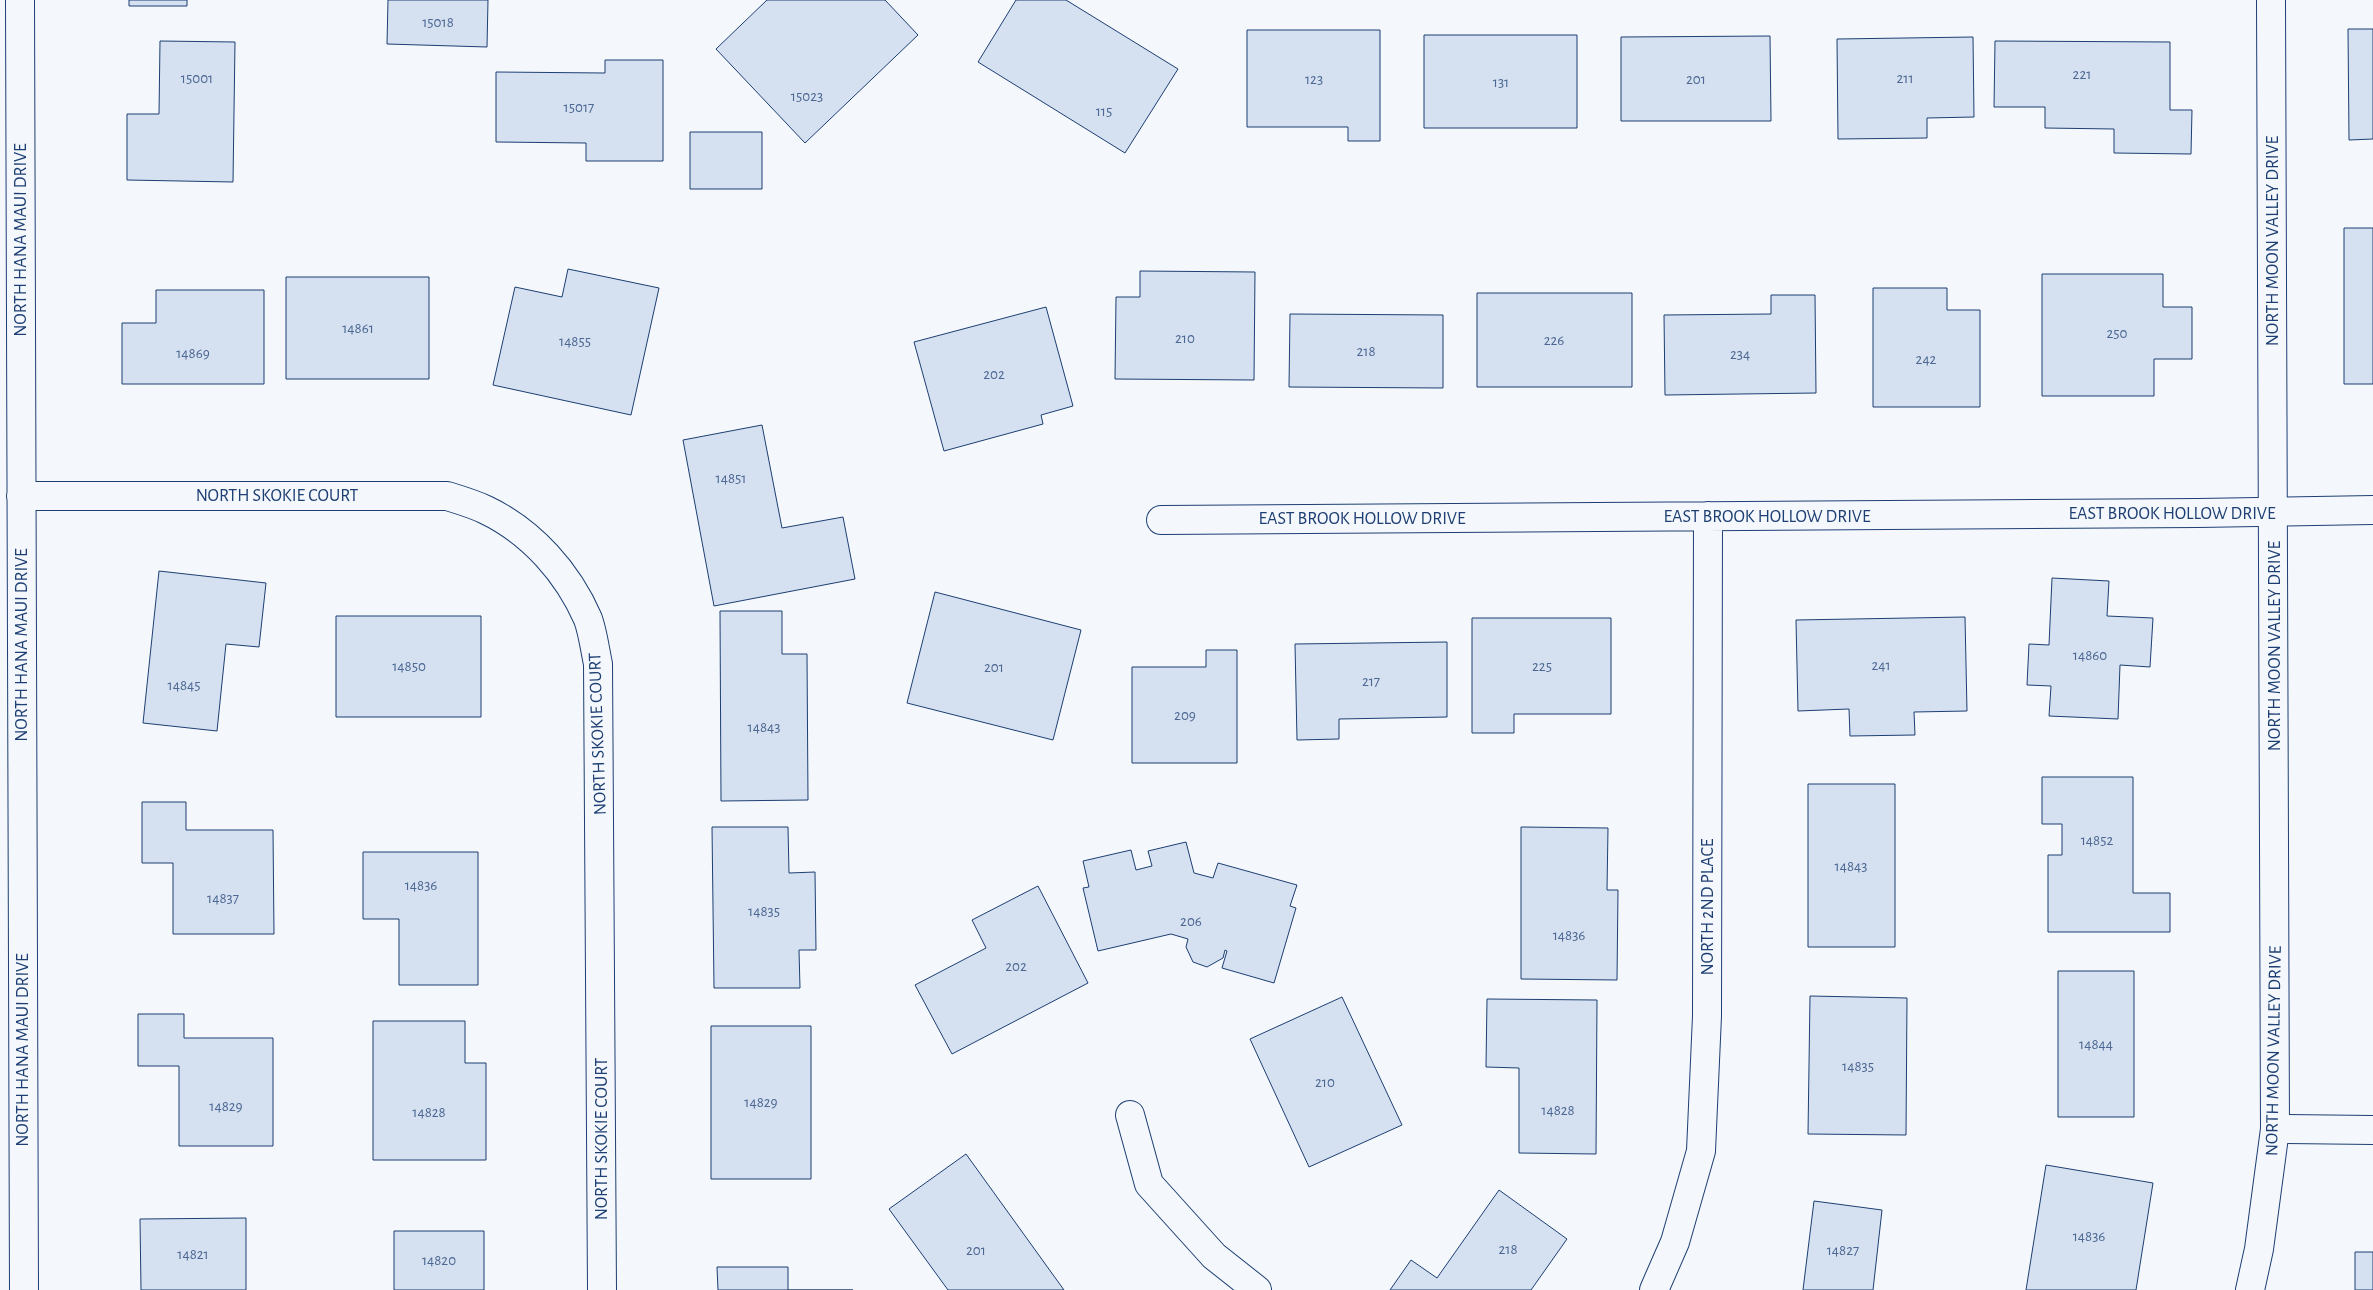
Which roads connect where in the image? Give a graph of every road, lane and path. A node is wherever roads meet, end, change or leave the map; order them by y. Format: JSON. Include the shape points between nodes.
{"nodes":[{"id":1,"x":20,"y":0,"type":"edge"},
{"id":2,"x":2271,"y":0,"type":"edge"},
{"id":3,"x":21,"y":496,"type":"junction"},
{"id":4,"x":2373,"y":510,"type":"edge"},
{"id":5,"x":2274,"y":512,"type":"junction"},
{"id":6,"x":1708,"y":516,"type":"junction"},
{"id":7,"x":1161,"y":520,"type":"dead end"},
{"id":8,"x":1130,"y":1115,"type":"dead end"},
{"id":9,"x":2274,"y":1129,"type":"junction"},
{"id":10,"x":2373,"y":1130,"type":"edge"},
{"id":11,"x":24,"y":1290,"type":"edge"},
{"id":12,"x":602,"y":1290,"type":"edge"},
{"id":13,"x":1257,"y":1290,"type":"edge"},
{"id":14,"x":1654,"y":1290,"type":"edge"},
{"id":15,"x":2250,"y":1290,"type":"edge"}],
"edges":[{"from":1,"to":3,"type":"street","name":"NORTH HANA MAUI DRIVE"},
{"from":2,"to":5,"type":"street","name":"NORTH MOON VALLEY DRIVE"},
{"from":3,"to":11,"type":"street","name":"NORTH HANA MAUI DRIVE"},
{"from":3,"to":12,"type":"street","name":"NORTH SKOKIE COURT","via":[[447,496],[486,510],[520,531],[542,550],[565,578],[588,620],[598,664]]},
{"from":4,"to":5,"type":"street","name":"EAST BROOK HOLLOW DRIVE"},
{"from":5,"to":6,"type":"street","name":"EAST BROOK HOLLOW DRIVE"},
{"from":5,"to":9,"type":"street","name":"NORTH MOON VALLEY DRIVE"},
{"from":6,"to":7,"type":"street","name":"EAST BROOK HOLLOW DRIVE"},
{"from":6,"to":14,"type":"street","name":"NORTH 2ND PLACE","via":[[1707,1016],[1701,1151],[1675,1242]]},
{"from":8,"to":13,"type":"street","via":[[1149,1184],[1214,1256]]},
{"from":9,"to":10,"type":"street"},
{"from":9,"to":15,"type":"street","name":"NORTH MOON VALLEY DRIVE","via":[[2259,1249]]}]}
